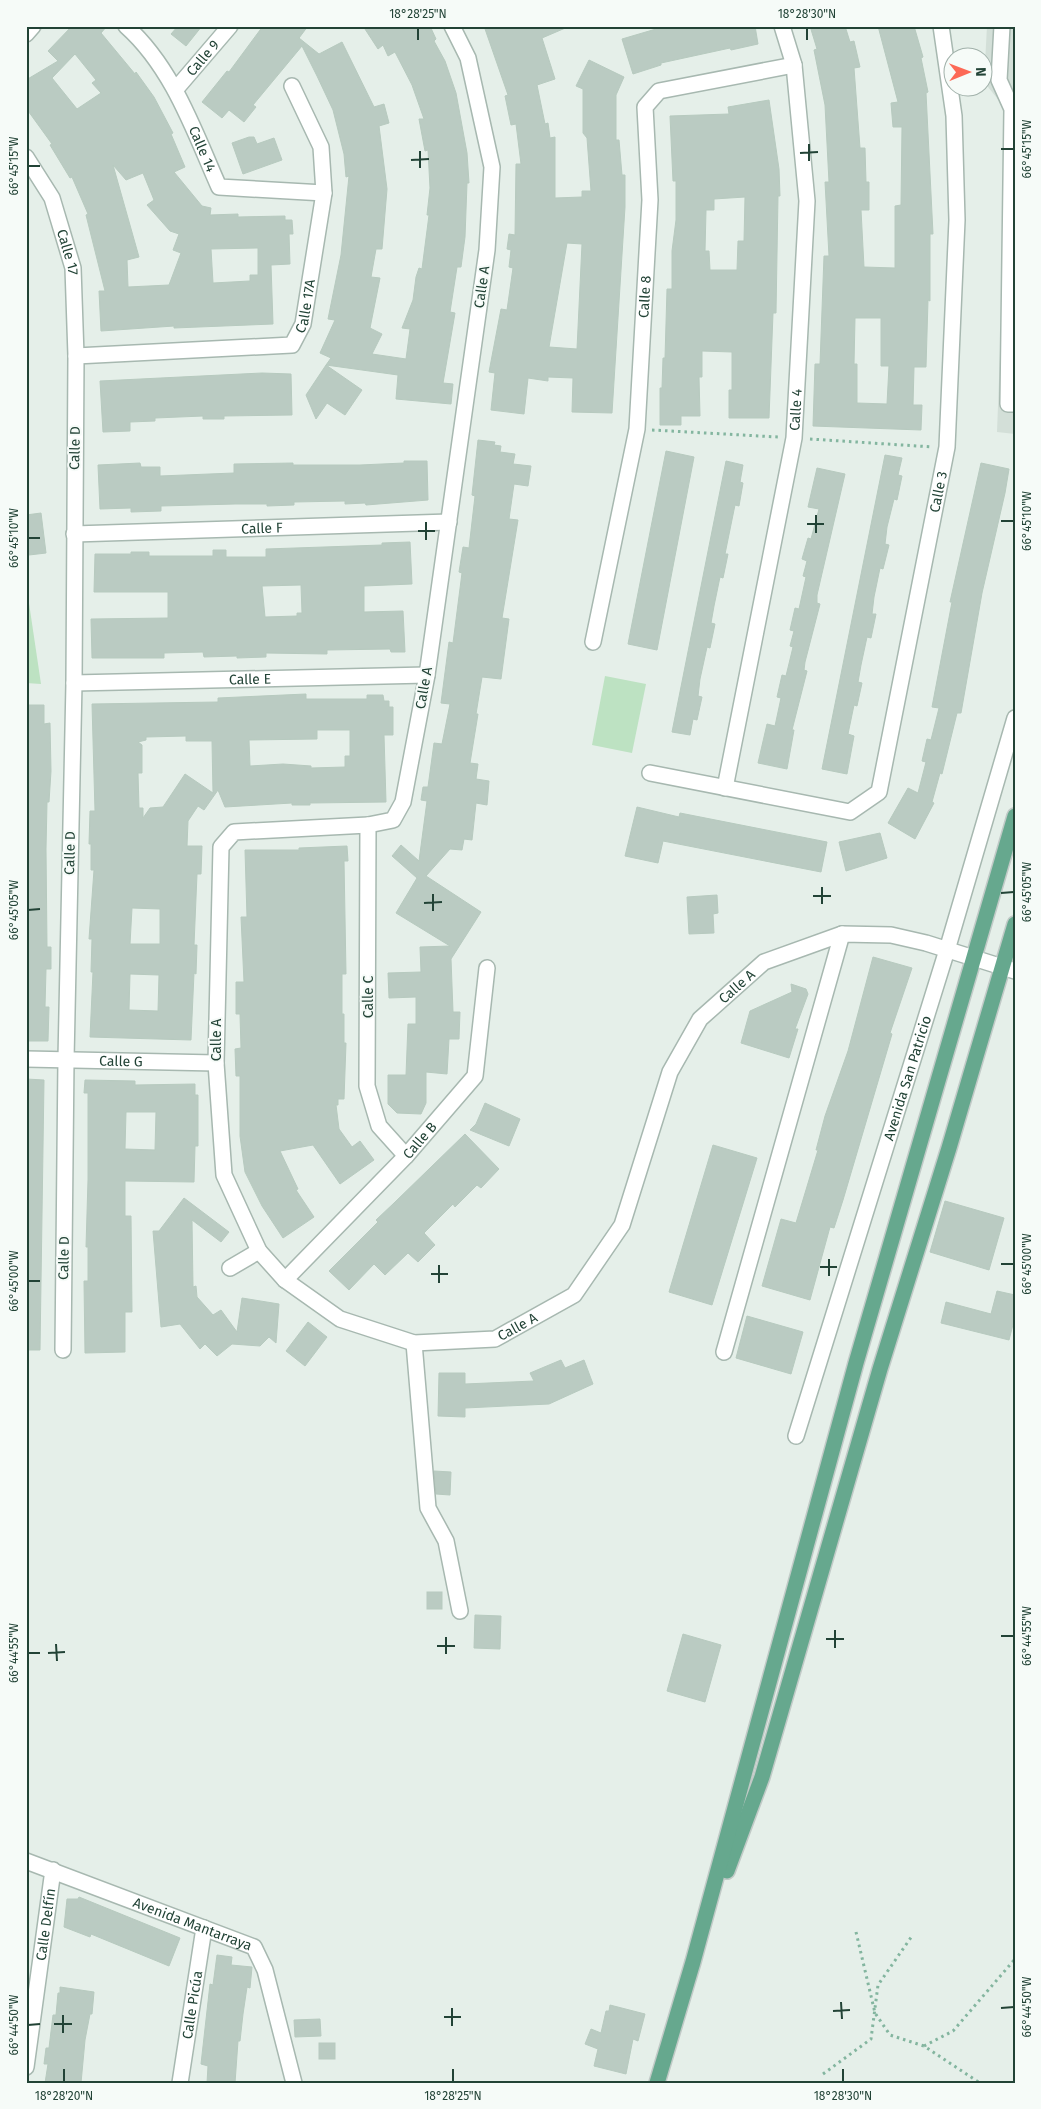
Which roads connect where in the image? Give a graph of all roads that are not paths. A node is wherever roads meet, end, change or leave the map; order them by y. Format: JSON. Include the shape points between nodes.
{"nodes":[{"id":1,"x":33,"y":26,"type":"edge"},
{"id":2,"x":126,"y":26,"type":"edge"},
{"id":3,"x":230,"y":26,"type":"edge"},
{"id":4,"x":452,"y":26,"type":"edge"},
{"id":5,"x":782,"y":26,"type":"edge"},
{"id":6,"x":940,"y":26,"type":"edge"},
{"id":7,"x":1002,"y":26,"type":"edge"},
{"id":8,"x":26,"y":34,"type":"edge"},
{"id":9,"x":794,"y":65,"type":"junction"},
{"id":10,"x":292,"y":86,"type":"dead end"},
{"id":11,"x":176,"y":89,"type":"junction"},
{"id":12,"x":26,"y":157,"type":"edge"},
{"id":13,"x":324,"y":193,"type":"junction"},
{"id":14,"x":76,"y":356,"type":"junction"},
{"id":15,"x":1015,"y":404,"type":"edge"},
{"id":16,"x":449,"y":522,"type":"junction"},
{"id":17,"x":74,"y":534,"type":"junction"},
{"id":18,"x":593,"y":642,"type":"dead end"},
{"id":19,"x":427,"y":675,"type":"junction"},
{"id":20,"x":74,"y":683,"type":"junction"},
{"id":21,"x":1015,"y":718,"type":"edge"},
{"id":22,"x":650,"y":774,"type":"dead end"},
{"id":23,"x":725,"y":788,"type":"junction"},
{"id":24,"x":1015,"y":816,"type":"edge"},
{"id":25,"x":368,"y":825,"type":"junction"},
{"id":26,"x":1015,"y":924,"type":"edge"},
{"id":27,"x":842,"y":934,"type":"junction"},
{"id":28,"x":947,"y":950,"type":"junction"},
{"id":29,"x":972,"y":958,"type":"junction"},
{"id":30,"x":488,"y":968,"type":"dead end"},
{"id":31,"x":1008,"y":969,"type":"edge"},
{"id":32,"x":26,"y":1059,"type":"edge"},
{"id":33,"x":66,"y":1059,"type":"junction"},
{"id":34,"x":216,"y":1063,"type":"junction"},
{"id":35,"x":406,"y":1156,"type":"junction"},
{"id":36,"x":258,"y":1251,"type":"junction"},
{"id":37,"x":230,"y":1268,"type":"dead end"},
{"id":38,"x":285,"y":1280,"type":"junction"},
{"id":39,"x":414,"y":1343,"type":"junction"},
{"id":40,"x":63,"y":1350,"type":"dead end"},
{"id":41,"x":724,"y":1352,"type":"dead end"},
{"id":42,"x":796,"y":1436,"type":"dead end"},
{"id":43,"x":460,"y":1612,"type":"dead end"},
{"id":44,"x":26,"y":1861,"type":"edge"},
{"id":45,"x":52,"y":1870,"type":"junction"},
{"id":46,"x":204,"y":1928,"type":"junction"},
{"id":47,"x":693,"y":1962,"type":"junction"},
{"id":48,"x":26,"y":2067,"type":"edge"},
{"id":49,"x":180,"y":2083,"type":"edge"},
{"id":50,"x":294,"y":2083,"type":"edge"},
{"id":51,"x":657,"y":2083,"type":"edge"}],
"edges":[{"from":1,"to":8,"type":"street"},
{"from":2,"to":11,"type":"street","name":"Calle 14"},
{"from":3,"to":11,"type":"street","name":"Calle 9"},
{"from":4,"to":16,"type":"street","name":"Calle A","via":[[468,58],[492,167],[487,250]]},
{"from":5,"to":9,"type":"street","name":"Calle 4"},
{"from":6,"to":23,"type":"street","name":"Calle 3","via":[[954,116],[956,220],[947,447],[879,792],[850,812]]},
{"from":7,"to":15,"type":"street","via":[[999,80],[1012,109],[1008,404]]},
{"from":9,"to":18,"type":"street","name":"Calle 8","via":[[659,91],[645,107],[650,200],[637,429]]},
{"from":9,"to":23,"type":"street","name":"Calle 4","via":[[807,201],[794,438]]},
{"from":10,"to":13,"type":"street","name":"Calle 17A","via":[[321,147]]},
{"from":11,"to":13,"type":"street","name":"Calle 14","via":[[219,187]]},
{"from":12,"to":14,"type":"street","name":"Calle 17","via":[[52,198],[73,268]]},
{"from":13,"to":14,"type":"street","name":"Calle 17A","via":[[303,324],[292,345]]},
{"from":14,"to":17,"type":"street","name":"Calle D"},
{"from":16,"to":17,"type":"street","name":"Calle F"},
{"from":16,"to":19,"type":"street","name":"Calle A"},
{"from":17,"to":20,"type":"street","name":"Calle D"},
{"from":19,"to":20,"type":"street","name":"Calle E"},
{"from":19,"to":25,"type":"street","name":"Calle A","via":[[403,802],[393,820]]},
{"from":20,"to":33,"type":"street","name":"Calle D"},
{"from":21,"to":28,"type":"street","name":"Avenida San Patricio"},
{"from":22,"to":23,"type":"street","name":"Calle 3"},
{"from":24,"to":29,"type":"main road"},
{"from":25,"to":34,"type":"street","name":"Calle A","via":[[234,832],[221,847]]},
{"from":25,"to":35,"type":"street","name":"Calle C","via":[[367,1086],[380,1126]]},
{"from":26,"to":31,"type":"main road"},
{"from":27,"to":28,"type":"street","name":"Calle A","via":[[891,935]]},
{"from":27,"to":39,"type":"street","name":"Calle A","via":[[764,962],[700,1019],[670,1072],[622,1225],[574,1295],[495,1339]]},
{"from":27,"to":41,"type":"street"},
{"from":28,"to":29,"type":"street","name":"Calle A"},
{"from":28,"to":42,"type":"street","name":"Avenida San Patricio"},
{"from":29,"to":31,"type":"street","name":"Calle A"},
{"from":29,"to":47,"type":"main road","via":[[856,1364]]},
{"from":30,"to":35,"type":"street","name":"Calle B","via":[[475,1076]]},
{"from":31,"to":47,"type":"main road","via":[[880,1369],[762,1777]]},
{"from":32,"to":33,"type":"street","name":"Calle G"},
{"from":33,"to":34,"type":"street","name":"Calle G"},
{"from":33,"to":40,"type":"street","name":"Calle D"},
{"from":34,"to":36,"type":"street","name":"Calle A","via":[[224,1175]]},
{"from":35,"to":38,"type":"street","name":"Calle B"},
{"from":36,"to":37,"type":"street"},
{"from":36,"to":38,"type":"street","name":"Calle A"},
{"from":38,"to":39,"type":"street","name":"Calle A","via":[[340,1320]]},
{"from":39,"to":43,"type":"street","via":[[428,1508],[446,1541]]},
{"from":44,"to":45,"type":"street","name":"Avenida Mantarraya"},
{"from":45,"to":46,"type":"street","name":"Avenida Mantarraya"},
{"from":45,"to":48,"type":"street","name":"Calle Delfín"},
{"from":46,"to":49,"type":"street","name":"Calle Picúa"},
{"from":46,"to":50,"type":"street","name":"Avenida Mantarraya","via":[[254,1947],[266,1970]]},
{"from":47,"to":51,"type":"main road"}]}
